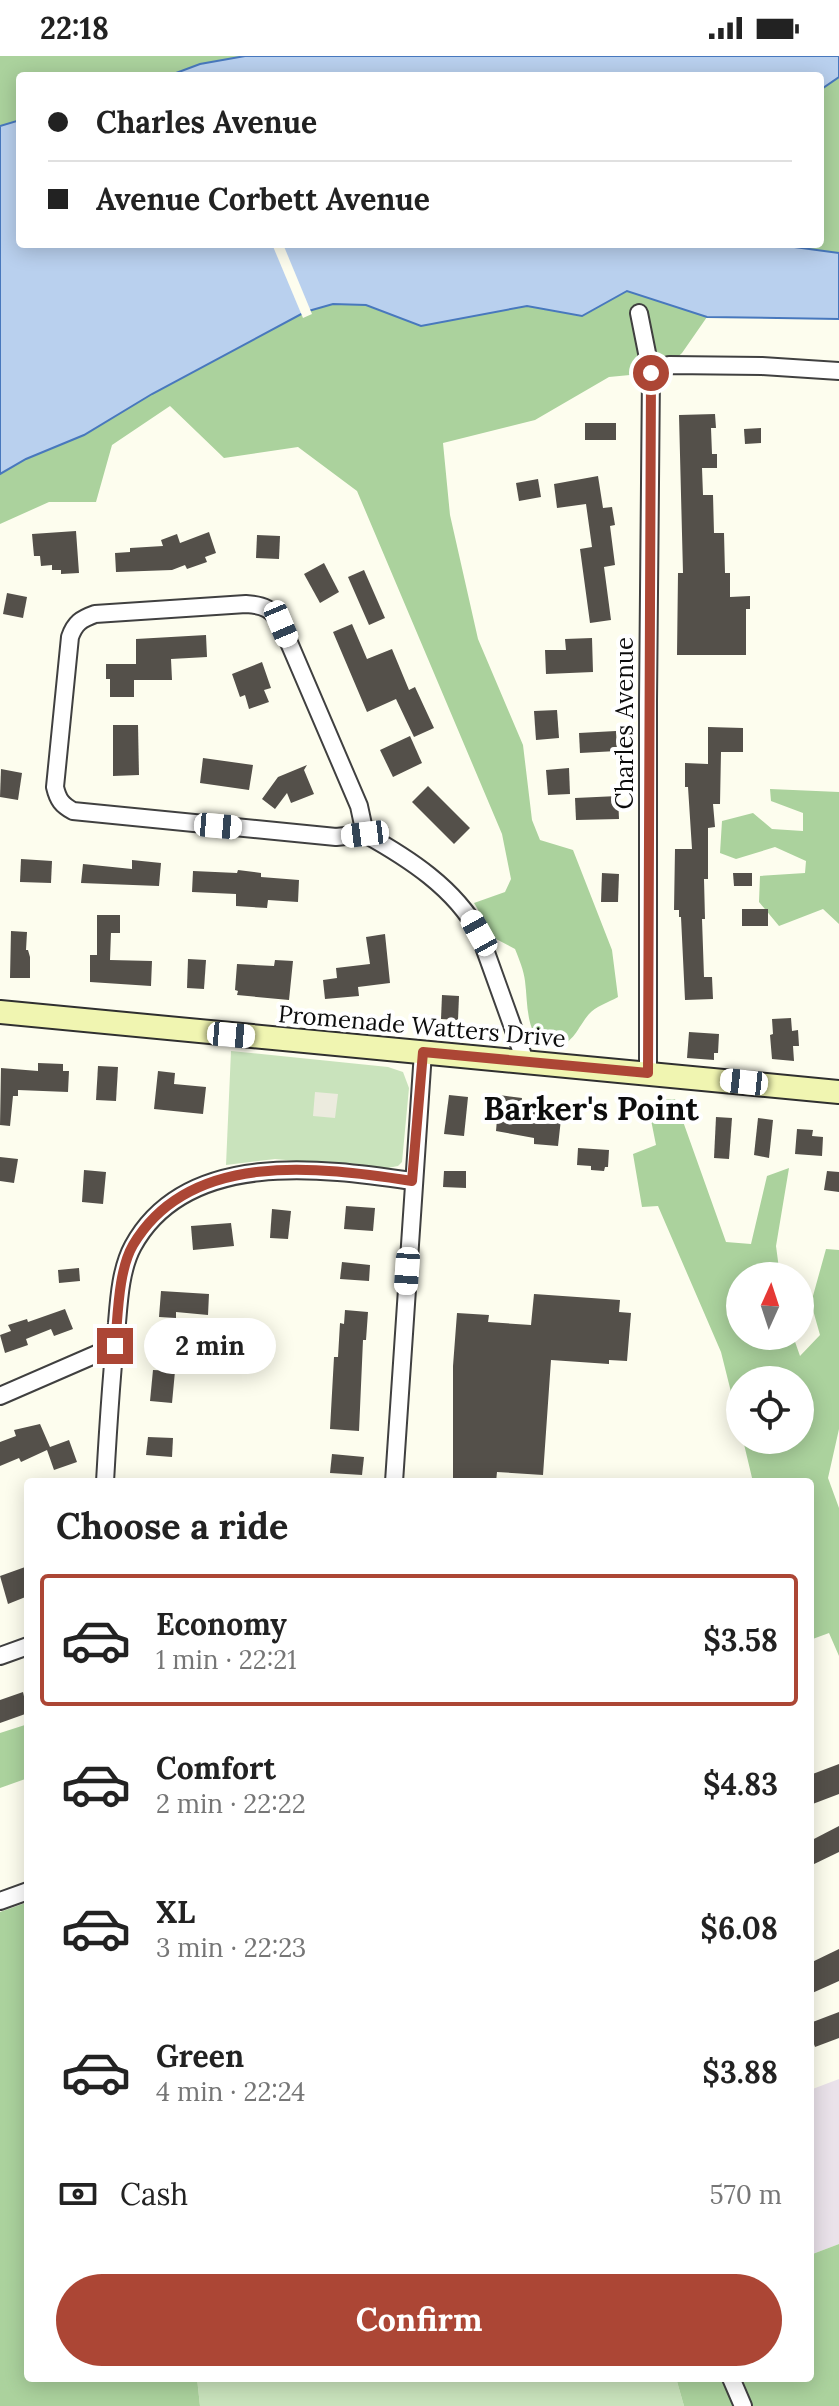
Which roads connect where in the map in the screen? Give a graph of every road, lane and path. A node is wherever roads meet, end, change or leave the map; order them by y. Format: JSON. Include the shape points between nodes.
{"nodes":[{"id":1,"x":639,"y":313,"type":"dead end"},
{"id":2,"x":839,"y":371,"type":"edge"},
{"id":3,"x":651,"y":373,"type":"junction"},
{"id":4,"x":365,"y":834,"type":"junction"},
{"id":5,"x":0,"y":1012,"type":"edge"},
{"id":6,"x":423,"y":1052,"type":"junction"},
{"id":7,"x":525,"y":1061,"type":"junction"},
{"id":8,"x":648,"y":1073,"type":"junction"},
{"id":9,"x":839,"y":1092,"type":"edge"},
{"id":10,"x":412,"y":1181,"type":"junction"},
{"id":11,"x":115,"y":1346,"type":"junction"},
{"id":12,"x":0,"y":1396,"type":"edge"},
{"id":13,"x":105,"y":1478,"type":"edge"},
{"id":14,"x":394,"y":1478,"type":"edge"},
{"id":15,"x":24,"y":1647,"type":"edge"},
{"id":16,"x":0,"y":1656,"type":"edge"},
{"id":17,"x":24,"y":1892,"type":"edge"},
{"id":18,"x":0,"y":1901,"type":"edge"},
{"id":19,"x":733,"y":2382,"type":"edge"},
{"id":20,"x":743,"y":2406,"type":"edge"}],
"edges":[{"from":1,"to":3,"type":"street","name":"Charles Avenue"},
{"from":2,"to":3,"type":"street","via":[[669,365]]},
{"from":3,"to":8,"type":"street","name":"Charles Avenue"},
{"from":4,"to":4,"type":"street","via":[[359,806],[274,612],[246,604],[95,614],[74,626],[55,787],[64,807],[336,837]]},
{"from":4,"to":7,"type":"street","via":[[406,857],[470,916]]},
{"from":5,"to":6,"type":"main road","name":"Promenade Watters Drive"},
{"from":6,"to":7,"type":"main road","name":"Promenade Watters Drive"},
{"from":6,"to":10,"type":"street"},
{"from":7,"to":8,"type":"main road","name":"Promenade Watters Drive"},
{"from":8,"to":9,"type":"main road","name":"Promenade Watters Drive"},
{"from":10,"to":11,"type":"street","via":[[309,1170],[261,1171],[224,1177],[190,1191],[156,1214],[132,1247],[121,1286]]},
{"from":10,"to":14,"type":"street"},
{"from":11,"to":12,"type":"street"},
{"from":11,"to":13,"type":"street"},
{"from":15,"to":16,"type":"street"},
{"from":17,"to":18,"type":"street"},
{"from":19,"to":20,"type":"street"}]}
